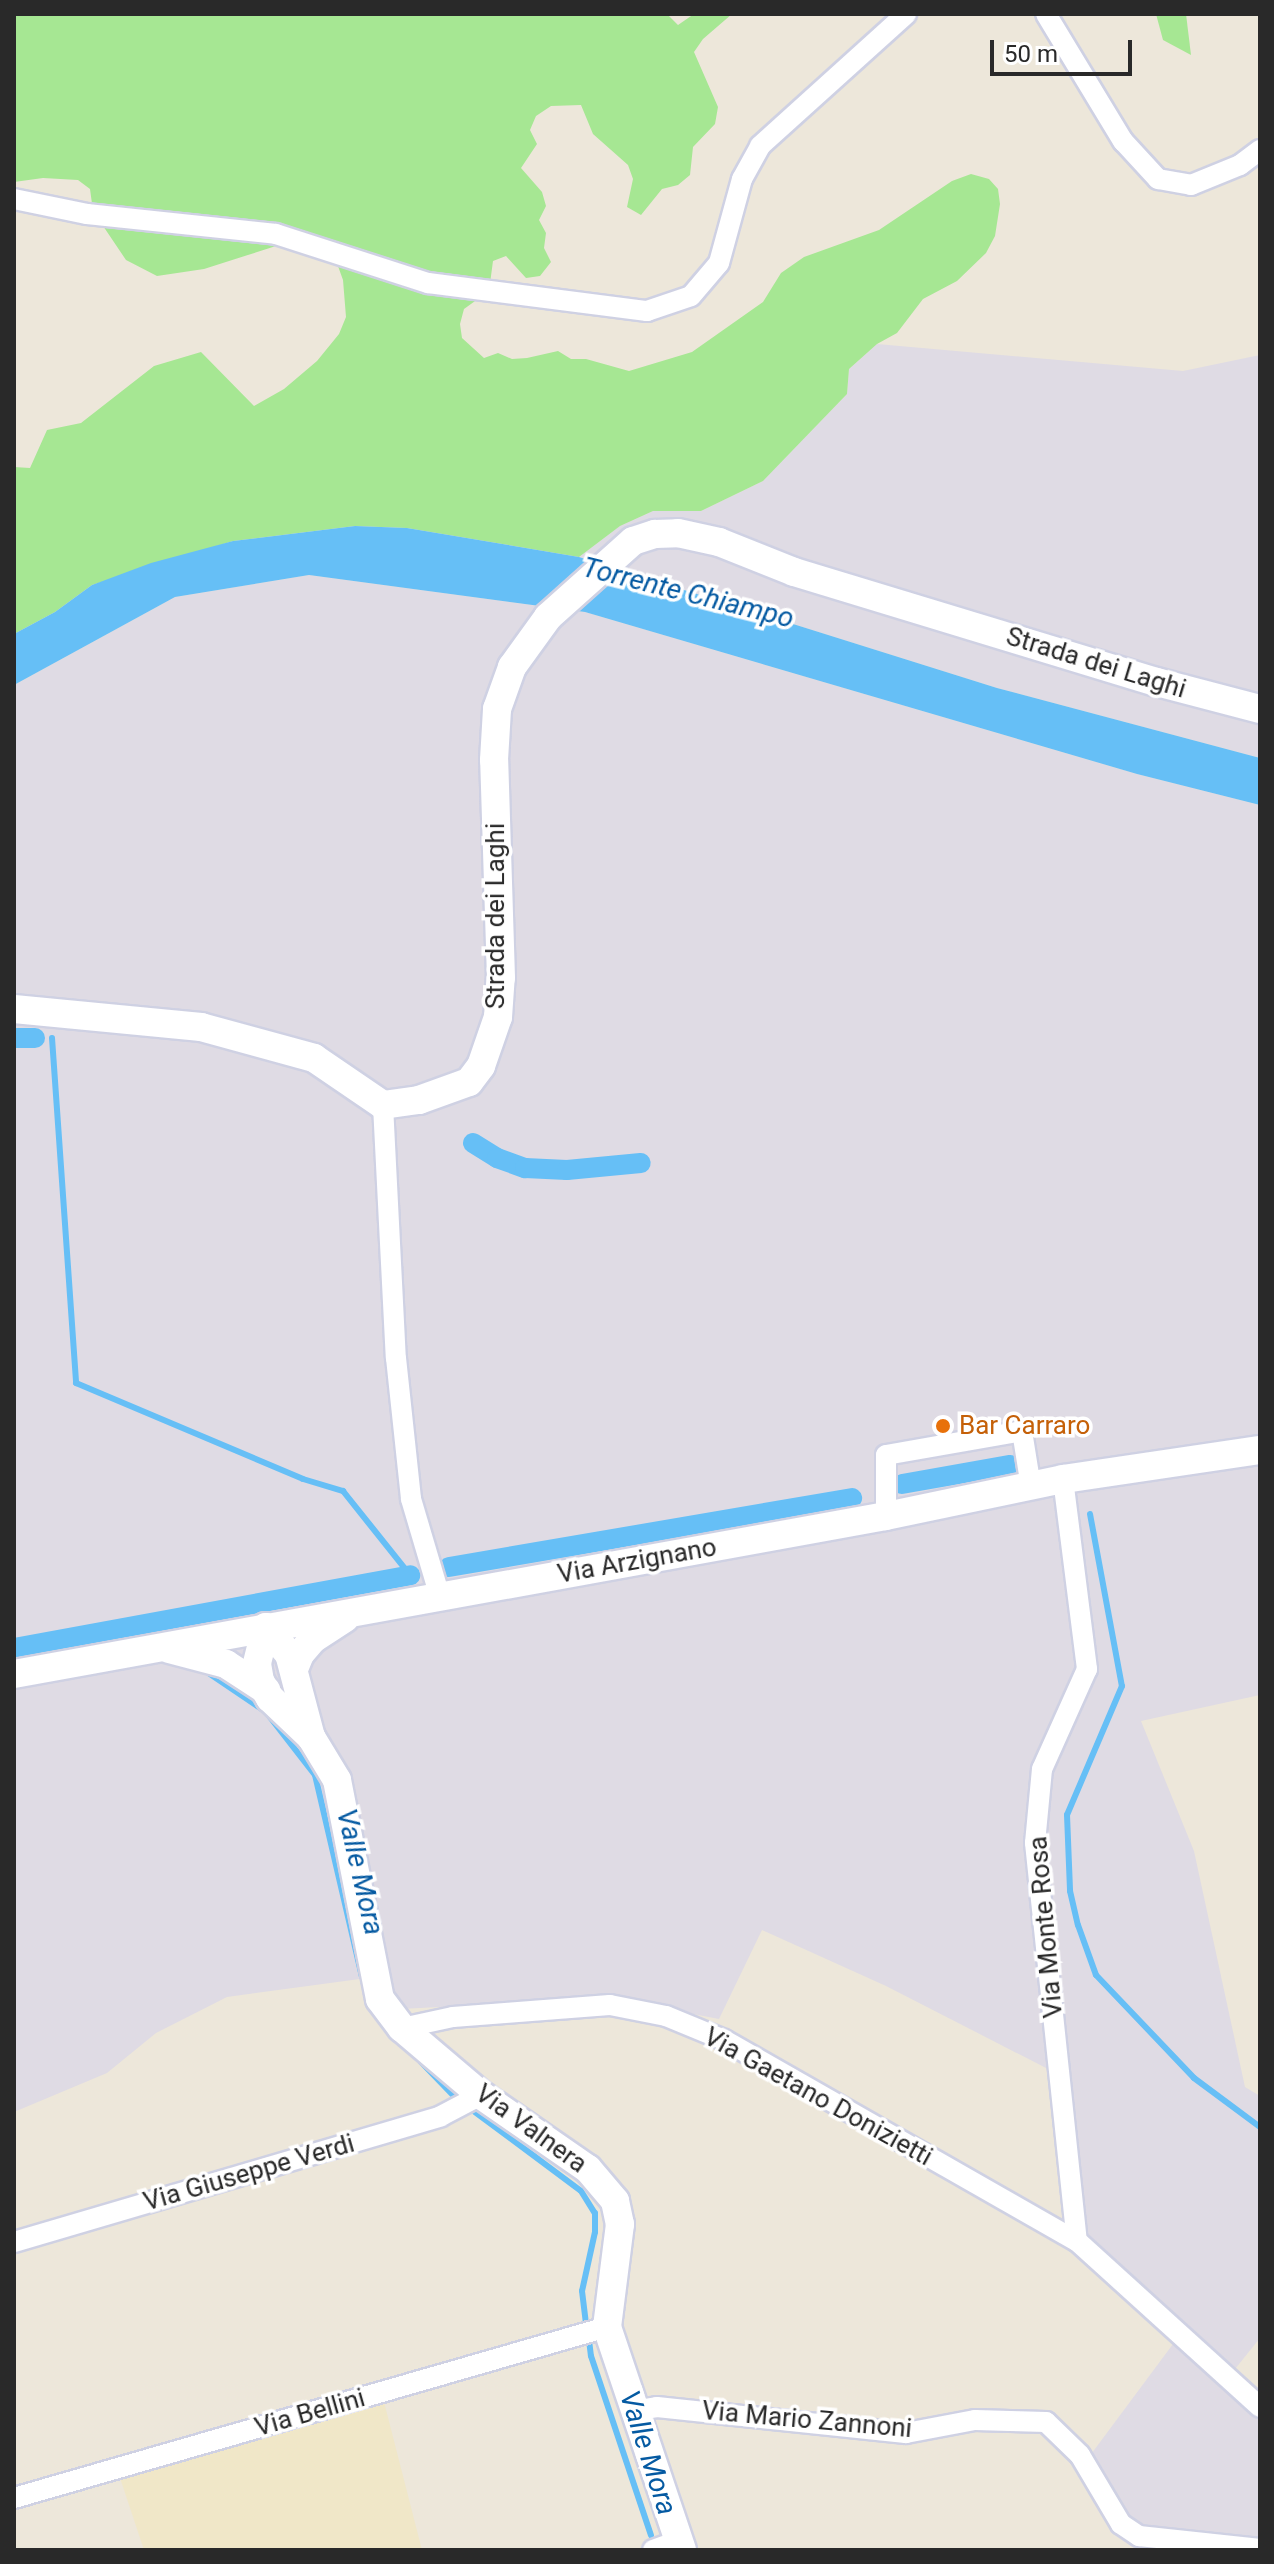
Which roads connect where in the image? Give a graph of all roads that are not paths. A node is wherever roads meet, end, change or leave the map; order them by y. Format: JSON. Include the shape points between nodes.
{"nodes":[{"id":1,"x":906,"y":14,"type":"edge"},
{"id":2,"x":1046,"y":14,"type":"edge"},
{"id":3,"x":1260,"y":150,"type":"edge"},
{"id":4,"x":14,"y":199,"type":"edge"},
{"id":5,"x":1260,"y":709,"type":"edge"},
{"id":6,"x":14,"y":1009,"type":"edge"},
{"id":7,"x":383,"y":1105,"type":"junction"},
{"id":8,"x":1260,"y":1450,"type":"edge"},
{"id":9,"x":1063,"y":1479,"type":"junction"},
{"id":10,"x":1031,"y":1487,"type":"junction"},
{"id":11,"x":886,"y":1516,"type":"junction"},
{"id":12,"x":440,"y":1597,"type":"junction"},
{"id":13,"x":356,"y":1612,"type":"junction"},
{"id":14,"x":266,"y":1627,"type":"junction"},
{"id":15,"x":156,"y":1647,"type":"junction"},
{"id":16,"x":294,"y":1669,"type":"junction"},
{"id":17,"x":14,"y":1674,"type":"edge"},
{"id":18,"x":266,"y":1690,"type":"junction"},
{"id":19,"x":311,"y":1737,"type":"junction"},
{"id":20,"x":402,"y":2028,"type":"junction"},
{"id":21,"x":481,"y":2095,"type":"junction"},
{"id":22,"x":1077,"y":2241,"type":"junction"},
{"id":23,"x":14,"y":2242,"type":"edge"},
{"id":24,"x":607,"y":2327,"type":"junction"},
{"id":25,"x":1260,"y":2407,"type":"edge"},
{"id":26,"x":633,"y":2411,"type":"junction"},
{"id":27,"x":14,"y":2498,"type":"edge"},
{"id":28,"x":671,"y":2547,"type":"edge"},
{"id":29,"x":1260,"y":2549,"type":"edge"}],
"edges":[{"from":1,"to":4,"type":"street","via":[[760,146],[742,179],[719,263],[691,296],[647,311],[428,283],[276,234],[87,214]]},
{"from":2,"to":3,"type":"street","via":[[1123,141],[1158,179],[1191,185],[1240,165]]},
{"from":5,"to":7,"type":"street","name":"Strada dei Laghi","via":[[794,572],[719,542],[678,533],[633,541],[548,617],[512,667],[497,709],[501,978],[498,1017],[481,1066],[469,1082],[449,1091]]},
{"from":6,"to":7,"type":"street","via":[[201,1027],[314,1058]]},
{"from":7,"to":12,"type":"street","via":[[396,1358],[411,1499]]},
{"from":8,"to":9,"type":"street","name":"Via Arzignano"},
{"from":9,"to":10,"type":"street","name":"Via Arzignano"},
{"from":9,"to":22,"type":"street","name":"Via Monte Rosa","via":[[1087,1669],[1042,1769],[1035,1843]]},
{"from":10,"to":11,"type":"street","name":"Via Arzignano"},
{"from":10,"to":11,"type":"street","via":[[1022,1431],[886,1455]]},
{"from":11,"to":12,"type":"street","name":"Via Arzignano"},
{"from":12,"to":13,"type":"street","name":"Via Arzignano"},
{"from":13,"to":14,"type":"street","name":"Via Arzignano"},
{"from":13,"to":16,"type":"street","via":[[326,1627],[300,1654]]},
{"from":14,"to":15,"type":"street","name":"Via Arzignano"},
{"from":14,"to":16,"type":"street","name":"Via Valnera","via":[[289,1654]]},
{"from":14,"to":18,"type":"street","via":[[257,1664]]},
{"from":15,"to":17,"type":"street","name":"Via Arzignano"},
{"from":15,"to":18,"type":"street","name":"Via Valnera","via":[[226,1664]]},
{"from":16,"to":19,"type":"street","name":"Via Valnera"},
{"from":18,"to":19,"type":"street","name":"Via Valnera"},
{"from":19,"to":20,"type":"street","name":"Via Valnera","via":[[337,1780],[380,1999]]},
{"from":20,"to":21,"type":"street","name":"Via Valnera"},
{"from":20,"to":22,"type":"street","name":"Via Gaetano Donizietti","via":[[453,2017],[610,2005],[666,2016],[724,2040]]},
{"from":21,"to":23,"type":"street","name":"Via Giuseppe Verdi","via":[[441,2116]]},
{"from":21,"to":24,"type":"street","name":"Via Valnera","via":[[588,2169],[615,2201],[620,2224]]},
{"from":22,"to":25,"type":"street","name":"Via Gaetano Donizietti"},
{"from":24,"to":26,"type":"street","name":"Via Valnera"},
{"from":24,"to":27,"type":"street","name":"Via Bellini"},
{"from":26,"to":28,"type":"street","name":"Via Valnera"},
{"from":26,"to":29,"type":"street","name":"Via Mario Zannoni","via":[[657,2407],[906,2433],[975,2420],[1046,2422],[1080,2455],[1121,2524],[1139,2536]]}]}
